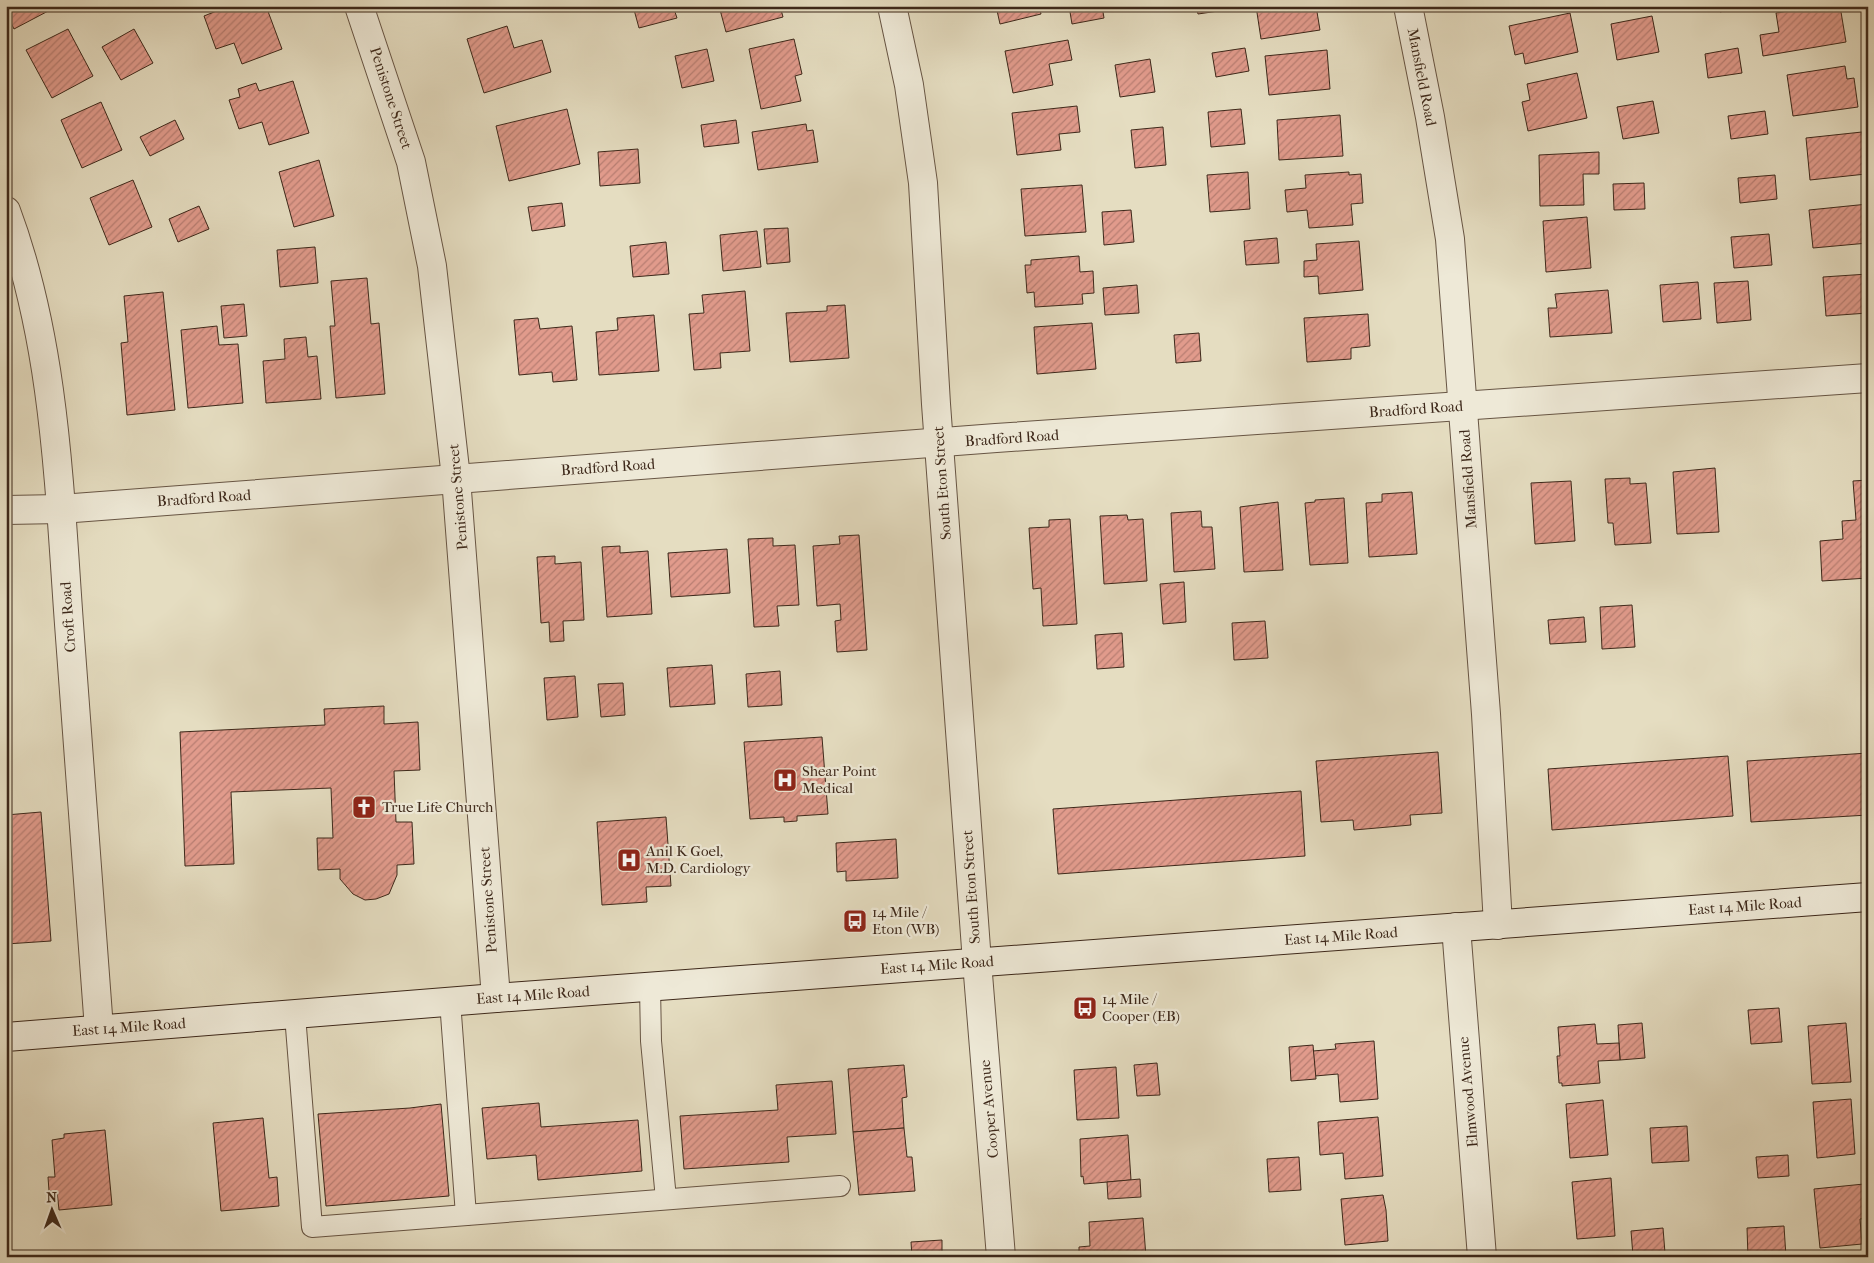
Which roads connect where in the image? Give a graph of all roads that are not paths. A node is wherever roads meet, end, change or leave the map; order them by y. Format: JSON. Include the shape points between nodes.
{"nodes":[{"id":1,"x":359,"y":6,"type":"edge"},
{"id":2,"x":892,"y":6,"type":"edge"},
{"id":3,"x":1408,"y":6,"type":"edge"},
{"id":4,"x":6,"y":211,"type":"edge"},
{"id":5,"x":1868,"y":378,"type":"edge"},
{"id":6,"x":1463,"y":406,"type":"junction"},
{"id":7,"x":939,"y":444,"type":"junction"},
{"id":8,"x":456,"y":478,"type":"junction"},
{"id":9,"x":61,"y":509,"type":"junction"},
{"id":10,"x":6,"y":510,"type":"edge"},
{"id":11,"x":1868,"y":897,"type":"edge"},
{"id":12,"x":1498,"y":925,"type":"junction"},
{"id":13,"x":1456,"y":927,"type":"junction"},
{"id":14,"x":977,"y":962,"type":"junction"},
{"id":15,"x":650,"y":987,"type":"junction"},
{"id":16,"x":496,"y":998,"type":"junction"},
{"id":17,"x":450,"y":1001,"type":"junction"},
{"id":18,"x":295,"y":1015,"type":"junction"},
{"id":19,"x":99,"y":1029,"type":"junction"},
{"id":20,"x":6,"y":1037,"type":"edge"},
{"id":21,"x":840,"y":1186,"type":"dead end"},
{"id":22,"x":666,"y":1199,"type":"junction"},
{"id":23,"x":466,"y":1215,"type":"junction"},
{"id":24,"x":1001,"y":1257,"type":"edge"},
{"id":25,"x":1482,"y":1257,"type":"edge"}],
"edges":[{"from":1,"to":8,"type":"street","name":"Penistone Street","via":[[411,162],[432,266]]},
{"from":2,"to":7,"type":"street","name":"South Eton Street","via":[[909,85],[923,183]]},
{"from":3,"to":6,"type":"street","name":"Mansfield Road","via":[[1450,240]]},
{"from":4,"to":9,"type":"street","name":"Croft Road","via":[[19,244],[39,329]]},
{"from":5,"to":6,"type":"street","name":"Bradford Road"},
{"from":6,"to":7,"type":"street","name":"Bradford Road"},
{"from":6,"to":12,"type":"street","name":"Mansfield Road"},
{"from":7,"to":8,"type":"street","name":"Bradford Road"},
{"from":7,"to":14,"type":"street","name":"South Eton Street"},
{"from":8,"to":9,"type":"street","name":"Bradford Road"},
{"from":8,"to":16,"type":"street","name":"Penistone Street"},
{"from":9,"to":10,"type":"street","name":"Bradford Road"},
{"from":9,"to":19,"type":"street","name":"Croft Road"},
{"from":11,"to":12,"type":"street","name":"East 14 Mile Road"},
{"from":12,"to":13,"type":"street","name":"East 14 Mile Road"},
{"from":13,"to":14,"type":"street","name":"East 14 Mile Road"},
{"from":13,"to":25,"type":"street","name":"Elmwood Avenue"},
{"from":14,"to":15,"type":"street","name":"East 14 Mile Road"},
{"from":14,"to":24,"type":"street","name":"Cooper Avenue"},
{"from":15,"to":16,"type":"street","name":"East 14 Mile Road"},
{"from":15,"to":22,"type":"lane","via":[[651,1040]]},
{"from":16,"to":17,"type":"street","name":"East 14 Mile Road"},
{"from":17,"to":18,"type":"street","name":"East 14 Mile Road"},
{"from":17,"to":23,"type":"lane"},
{"from":18,"to":19,"type":"street","name":"East 14 Mile Road"},
{"from":18,"to":23,"type":"lane","via":[[312,1227]]},
{"from":19,"to":20,"type":"street","name":"East 14 Mile Road"},
{"from":21,"to":22,"type":"lane"},
{"from":22,"to":23,"type":"lane"}]}
